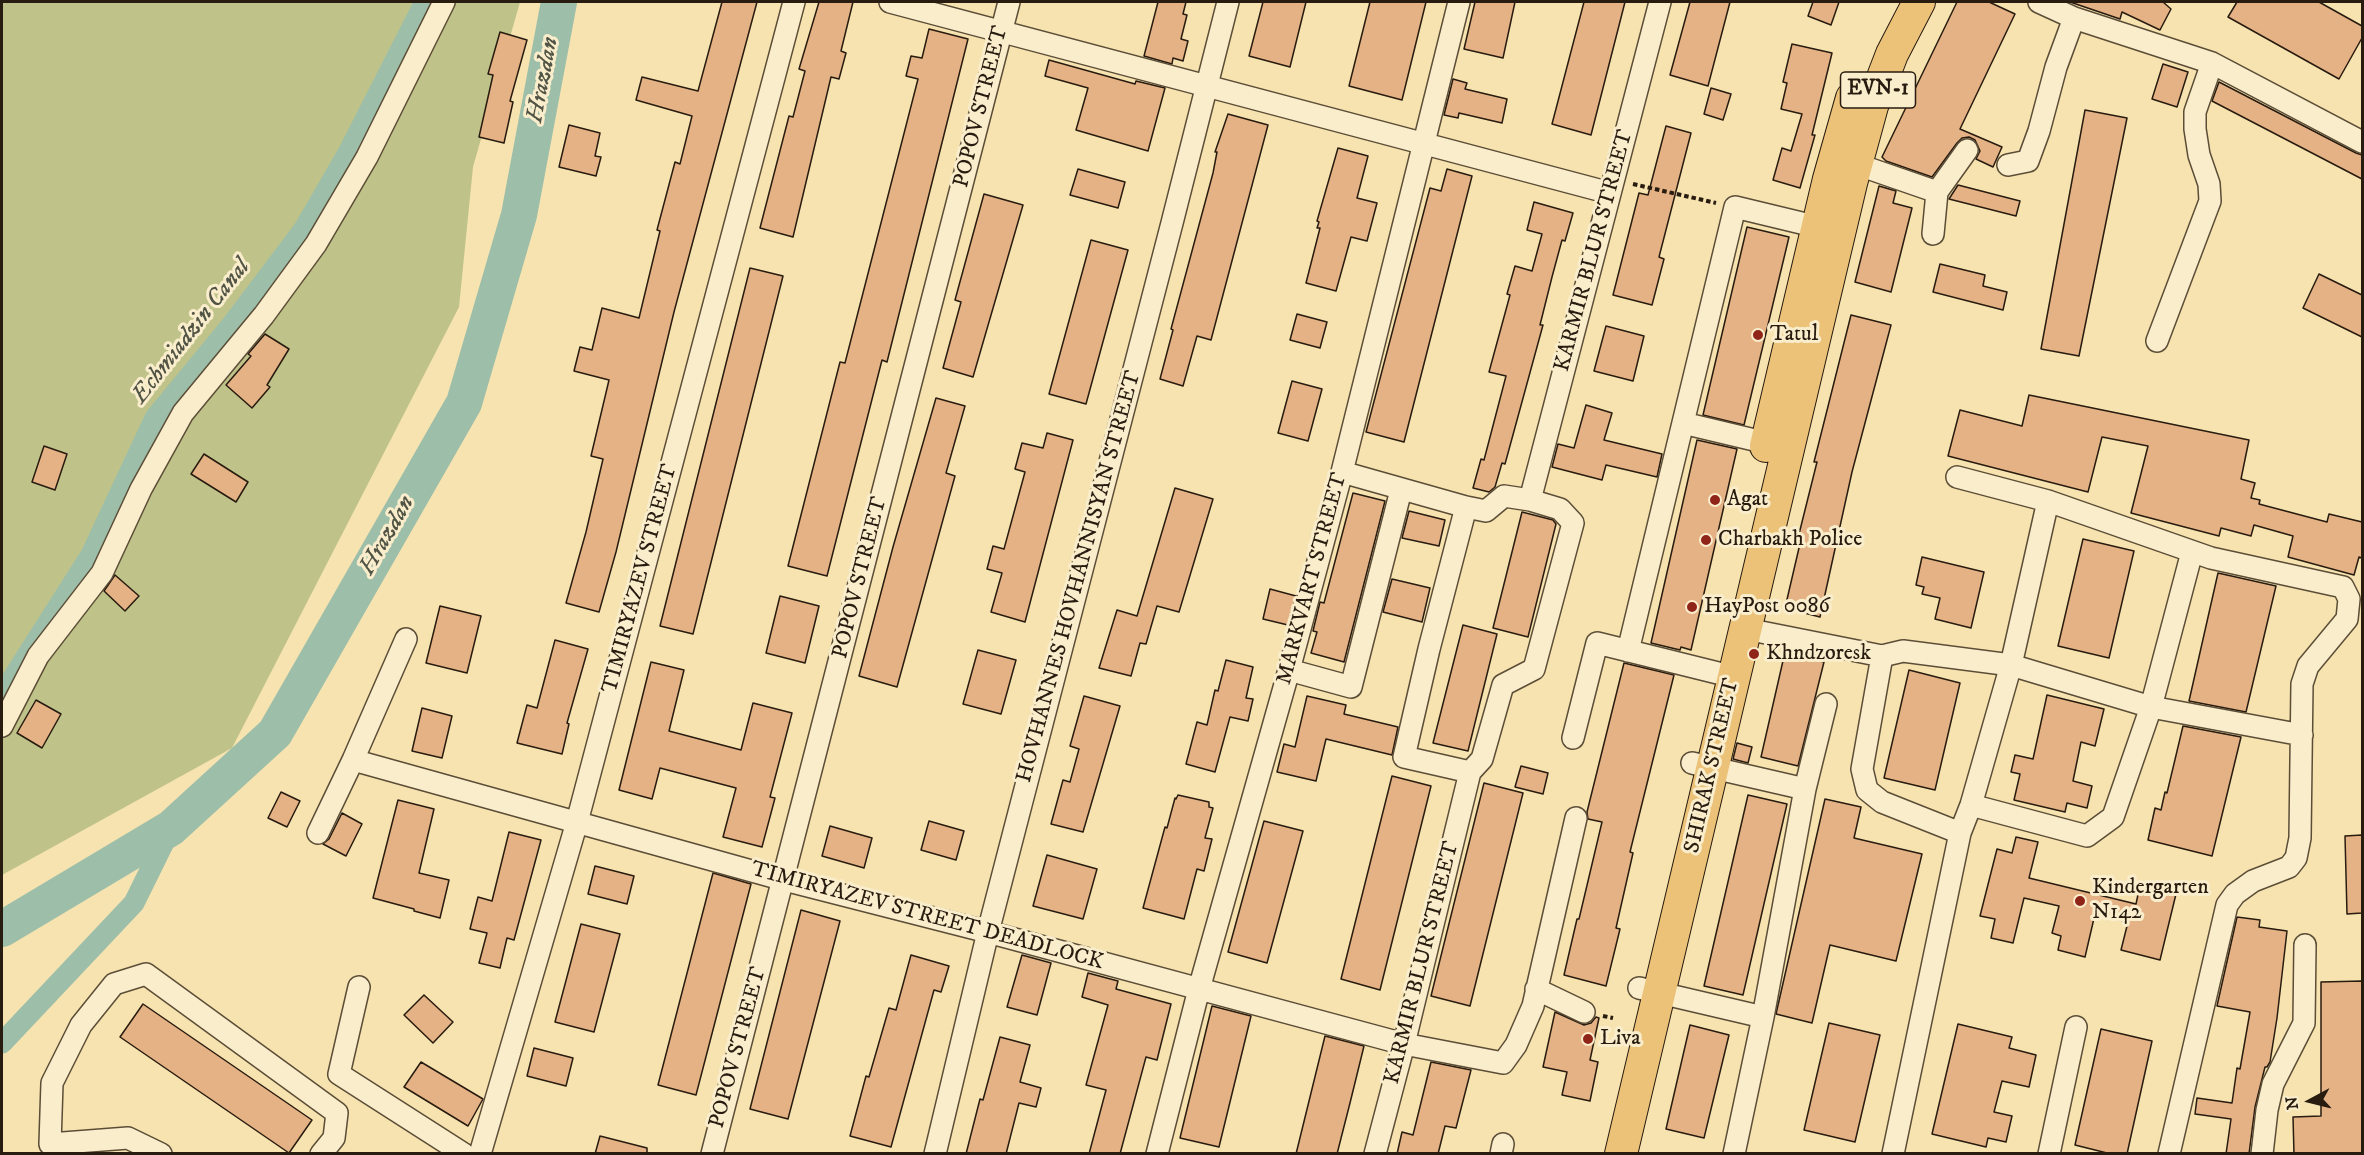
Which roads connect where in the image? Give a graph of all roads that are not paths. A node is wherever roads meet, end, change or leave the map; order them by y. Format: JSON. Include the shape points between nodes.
{"nodes":[{"id":1,"x":444,"y":2,"type":"edge"},
{"id":2,"x":794,"y":2,"type":"edge"},
{"id":3,"x":890,"y":2,"type":"edge"},
{"id":4,"x":1009,"y":2,"type":"edge"},
{"id":5,"x":1228,"y":2,"type":"edge"},
{"id":6,"x":1459,"y":2,"type":"edge"},
{"id":7,"x":1660,"y":2,"type":"edge"},
{"id":8,"x":1896,"y":2,"type":"edge"},
{"id":9,"x":1919,"y":2,"type":"edge"},
{"id":10,"x":2039,"y":2,"type":"edge"},
{"id":11,"x":2074,"y":18,"type":"junction"},
{"id":12,"x":1002,"y":33,"type":"junction"},
{"id":13,"x":2212,"y":63,"type":"junction"},
{"id":14,"x":1206,"y":85,"type":"junction"},
{"id":15,"x":2362,"y":142,"type":"edge"},
{"id":16,"x":1423,"y":143,"type":"junction"},
{"id":17,"x":1967,"y":150,"type":"dead end"},
{"id":18,"x":1856,"y":164,"type":"junction"},
{"id":19,"x":2008,"y":165,"type":"dead end"},
{"id":20,"x":1937,"y":192,"type":"junction"},
{"id":21,"x":1610,"y":193,"type":"junction"},
{"id":22,"x":1818,"y":227,"type":"junction"},
{"id":23,"x":1933,"y":234,"type":"dead end"},
{"id":24,"x":2157,"y":340,"type":"dead end"},
{"id":25,"x":1683,"y":423,"type":"junction"},
{"id":26,"x":1767,"y":443,"type":"junction"},
{"id":27,"x":1342,"y":472,"type":"junction"},
{"id":28,"x":1957,"y":477,"type":"dead end"},
{"id":29,"x":1401,"y":490,"type":"junction"},
{"id":30,"x":1530,"y":500,"type":"junction"},
{"id":31,"x":2048,"y":501,"type":"junction"},
{"id":32,"x":1466,"y":507,"type":"junction"},
{"id":33,"x":2192,"y":552,"type":"junction"},
{"id":34,"x":1746,"y":629,"type":"junction"},
{"id":35,"x":406,"y":639,"type":"dead end"},
{"id":36,"x":1628,"y":651,"type":"junction"},
{"id":37,"x":1882,"y":656,"type":"junction"},
{"id":38,"x":2012,"y":665,"type":"junction"},
{"id":39,"x":1289,"y":670,"type":"junction"},
{"id":40,"x":1724,"y":675,"type":"junction"},
{"id":41,"x":1826,"y":704,"type":"dead end"},
{"id":42,"x":2151,"y":707,"type":"junction"},
{"id":43,"x":2,"y":726,"type":"edge"},
{"id":44,"x":2302,"y":735,"type":"junction"},
{"id":45,"x":1573,"y":738,"type":"dead end"},
{"id":46,"x":353,"y":760,"type":"junction"},
{"id":47,"x":1702,"y":765,"type":"junction"},
{"id":48,"x":1470,"y":772,"type":"junction"},
{"id":49,"x":1805,"y":789,"type":"junction"},
{"id":50,"x":1971,"y":805,"type":"junction"},
{"id":51,"x":1576,"y":818,"type":"dead end"},
{"id":52,"x":577,"y":822,"type":"junction"},
{"id":53,"x":1960,"y":832,"type":"junction"},
{"id":54,"x":318,"y":833,"type":"dead end"},
{"id":55,"x":784,"y":880,"type":"junction"},
{"id":56,"x":988,"y":932,"type":"junction"},
{"id":57,"x":2305,"y":945,"type":"dead end"},
{"id":58,"x":360,"y":987,"type":"dead end"},
{"id":59,"x":1199,"y":989,"type":"junction"},
{"id":60,"x":1536,"y":989,"type":"junction"},
{"id":61,"x":1649,"y":991,"type":"junction"},
{"id":62,"x":1584,"y":1012,"type":"dead end"},
{"id":63,"x":1763,"y":1017,"type":"junction"},
{"id":64,"x":2076,"y":1027,"type":"dead end"},
{"id":65,"x":1404,"y":1044,"type":"junction"},
{"id":66,"x":161,"y":1154,"type":"edge"},
{"id":67,"x":321,"y":1154,"type":"edge"},
{"id":68,"x":464,"y":1154,"type":"edge"},
{"id":69,"x":480,"y":1154,"type":"edge"},
{"id":70,"x":712,"y":1154,"type":"edge"},
{"id":71,"x":935,"y":1154,"type":"edge"},
{"id":72,"x":1157,"y":1154,"type":"edge"},
{"id":73,"x":1375,"y":1154,"type":"edge"},
{"id":74,"x":1600,"y":1154,"type":"edge"},
{"id":75,"x":1621,"y":1154,"type":"edge"},
{"id":76,"x":1734,"y":1154,"type":"edge"},
{"id":77,"x":1893,"y":1154,"type":"edge"},
{"id":78,"x":2049,"y":1154,"type":"edge"},
{"id":79,"x":2169,"y":1154,"type":"edge"},
{"id":80,"x":2262,"y":1154,"type":"edge"}],
"edges":[{"from":1,"to":43,"type":"street","via":[[367,157],[316,244],[264,315],[183,413],[141,489],[102,573],[38,656]]},
{"from":2,"to":52,"type":"street","name":"TIMIRYAZEV STREET"},
{"from":3,"to":12,"type":"street"},
{"from":4,"to":12,"type":"street","name":"POPOV STREET"},
{"from":5,"to":14,"type":"street","name":"HOVHANNES HOVHANNISYAN STREET"},
{"from":6,"to":16,"type":"street","name":"MARKVART STREET"},
{"from":7,"to":21,"type":"street","name":"KARMIR BLUR STREET"},
{"from":8,"to":22,"type":"highway","name":"SHIRAK STREET","number":"EVN-1","via":[[1850,104]]},
{"from":9,"to":18,"type":"highway","name":"SHIRAK STREET","number":"EVN-1","via":[[1892,54]]},
{"from":10,"to":11,"type":"street"},
{"from":11,"to":13,"type":"street"},
{"from":11,"to":19,"type":"street","via":[[2028,161]]},
{"from":12,"to":14,"type":"street"},
{"from":12,"to":55,"type":"street","name":"POPOV STREET"},
{"from":13,"to":15,"type":"street"},
{"from":13,"to":24,"type":"street","via":[[2195,112],[2194,129],[2210,201]]},
{"from":14,"to":16,"type":"street"},
{"from":14,"to":56,"type":"street","name":"HOVHANNES HOVHANNISYAN STREET"},
{"from":16,"to":21,"type":"street"},
{"from":16,"to":27,"type":"street","name":"MARKVART STREET"},
{"from":17,"to":20,"type":"street"},
{"from":18,"to":20,"type":"street"},
{"from":18,"to":34,"type":"highway","name":"SHIRAK STREET","number":"EVN-1"},
{"from":20,"to":23,"type":"street"},
{"from":21,"to":30,"type":"street","name":"KARMIR BLUR STREET"},
{"from":22,"to":25,"type":"street","via":[[1735,207]]},
{"from":22,"to":26,"type":"highway","name":"SHIRAK STREET","number":"EVN-1"},
{"from":25,"to":26,"type":"street"},
{"from":25,"to":36,"type":"street"},
{"from":26,"to":40,"type":"highway","name":"SHIRAK STREET","number":"EVN-1"},
{"from":27,"to":29,"type":"street"},
{"from":27,"to":39,"type":"street","name":"MARKVART STREET"},
{"from":28,"to":31,"type":"street"},
{"from":29,"to":32,"type":"street"},
{"from":29,"to":39,"type":"street","via":[[1351,687]]},
{"from":30,"to":32,"type":"street","via":[[1504,496],[1486,511]]},
{"from":30,"to":48,"type":"street","name":"KARMIR BLUR STREET","via":[[1560,509],[1573,523],[1534,669],[1503,685],[1482,759]]},
{"from":31,"to":33,"type":"street"},
{"from":31,"to":38,"type":"street"},
{"from":32,"to":48,"type":"street","via":[[1404,757]]},
{"from":33,"to":42,"type":"street"},
{"from":33,"to":44,"type":"street","via":[[2343,587],[2349,599],[2347,619],[2308,666],[2302,684]]},
{"from":34,"to":37,"type":"street"},
{"from":34,"to":40,"type":"highway","name":"SHIRAK STREET","number":"EVN-1"},
{"from":35,"to":46,"type":"street"},
{"from":36,"to":40,"type":"street"},
{"from":36,"to":45,"type":"street","via":[[1598,643]]},
{"from":37,"to":38,"type":"street","via":[[1903,651]]},
{"from":37,"to":53,"type":"street","via":[[1862,769],[1867,790],[1882,802]]},
{"from":38,"to":42,"type":"street"},
{"from":38,"to":50,"type":"street"},
{"from":39,"to":59,"type":"street","name":"MARKVART STREET"},
{"from":40,"to":47,"type":"highway","name":"SHIRAK STREET","number":"EVN-1"},
{"from":41,"to":49,"type":"street"},
{"from":42,"to":44,"type":"street"},
{"from":42,"to":50,"type":"street","via":[[2113,817],[2087,836]]},
{"from":44,"to":79,"type":"street","via":[[2300,838],[2296,858],[2289,867],[2253,881],[2227,905]]},
{"from":46,"to":52,"type":"street","name":"TIMIRYAZEV STREET DEADLOCK"},
{"from":46,"to":54,"type":"street"},
{"from":47,"to":49,"type":"street"},
{"from":47,"to":61,"type":"highway","name":"SHIRAK STREET","number":"EVN-1"},
{"from":48,"to":65,"type":"street","name":"KARMIR BLUR STREET"},
{"from":49,"to":63,"type":"street"},
{"from":50,"to":53,"type":"street"},
{"from":51,"to":60,"type":"street"},
{"from":52,"to":55,"type":"street","name":"TIMIRYAZEV STREET DEADLOCK"},
{"from":52,"to":69,"type":"street","name":"TIMIRYAZEV STREET"},
{"from":53,"to":77,"type":"street"},
{"from":55,"to":56,"type":"street","name":"TIMIRYAZEV STREET DEADLOCK"},
{"from":55,"to":70,"type":"street","name":"POPOV STREET"},
{"from":56,"to":59,"type":"street","name":"TIMIRYAZEV STREET DEADLOCK"},
{"from":56,"to":71,"type":"street","name":"HOVHANNES HOVHANNISYAN STREET"},
{"from":57,"to":80,"type":"street","via":[[2304,1023],[2273,1084]]},
{"from":58,"to":68,"type":"street","via":[[339,1074]]},
{"from":59,"to":65,"type":"street","name":"TIMIRYAZEV STREET DEADLOCK"},
{"from":59,"to":72,"type":"street","name":"MARKVART STREET"},
{"from":60,"to":62,"type":"street"},
{"from":60,"to":65,"type":"street","name":"TIMIRYAZEV STREET DEADLOCK","via":[[1527,1023],[1503,1063]]},
{"from":61,"to":63,"type":"street"},
{"from":61,"to":74,"type":"highway","name":"SHIRAK STREET","number":"EVN-1"},
{"from":61,"to":75,"type":"highway","name":"SHIRAK STREET","number":"EVN-1"},
{"from":63,"to":76,"type":"street"},
{"from":64,"to":78,"type":"street"},
{"from":65,"to":73,"type":"street","name":"KARMIR BLUR STREET"},
{"from":66,"to":67,"type":"street","via":[[128,1138],[50,1144],[52,1083],[81,1024],[114,984],[146,974],[337,1113],[334,1138]]}]}
